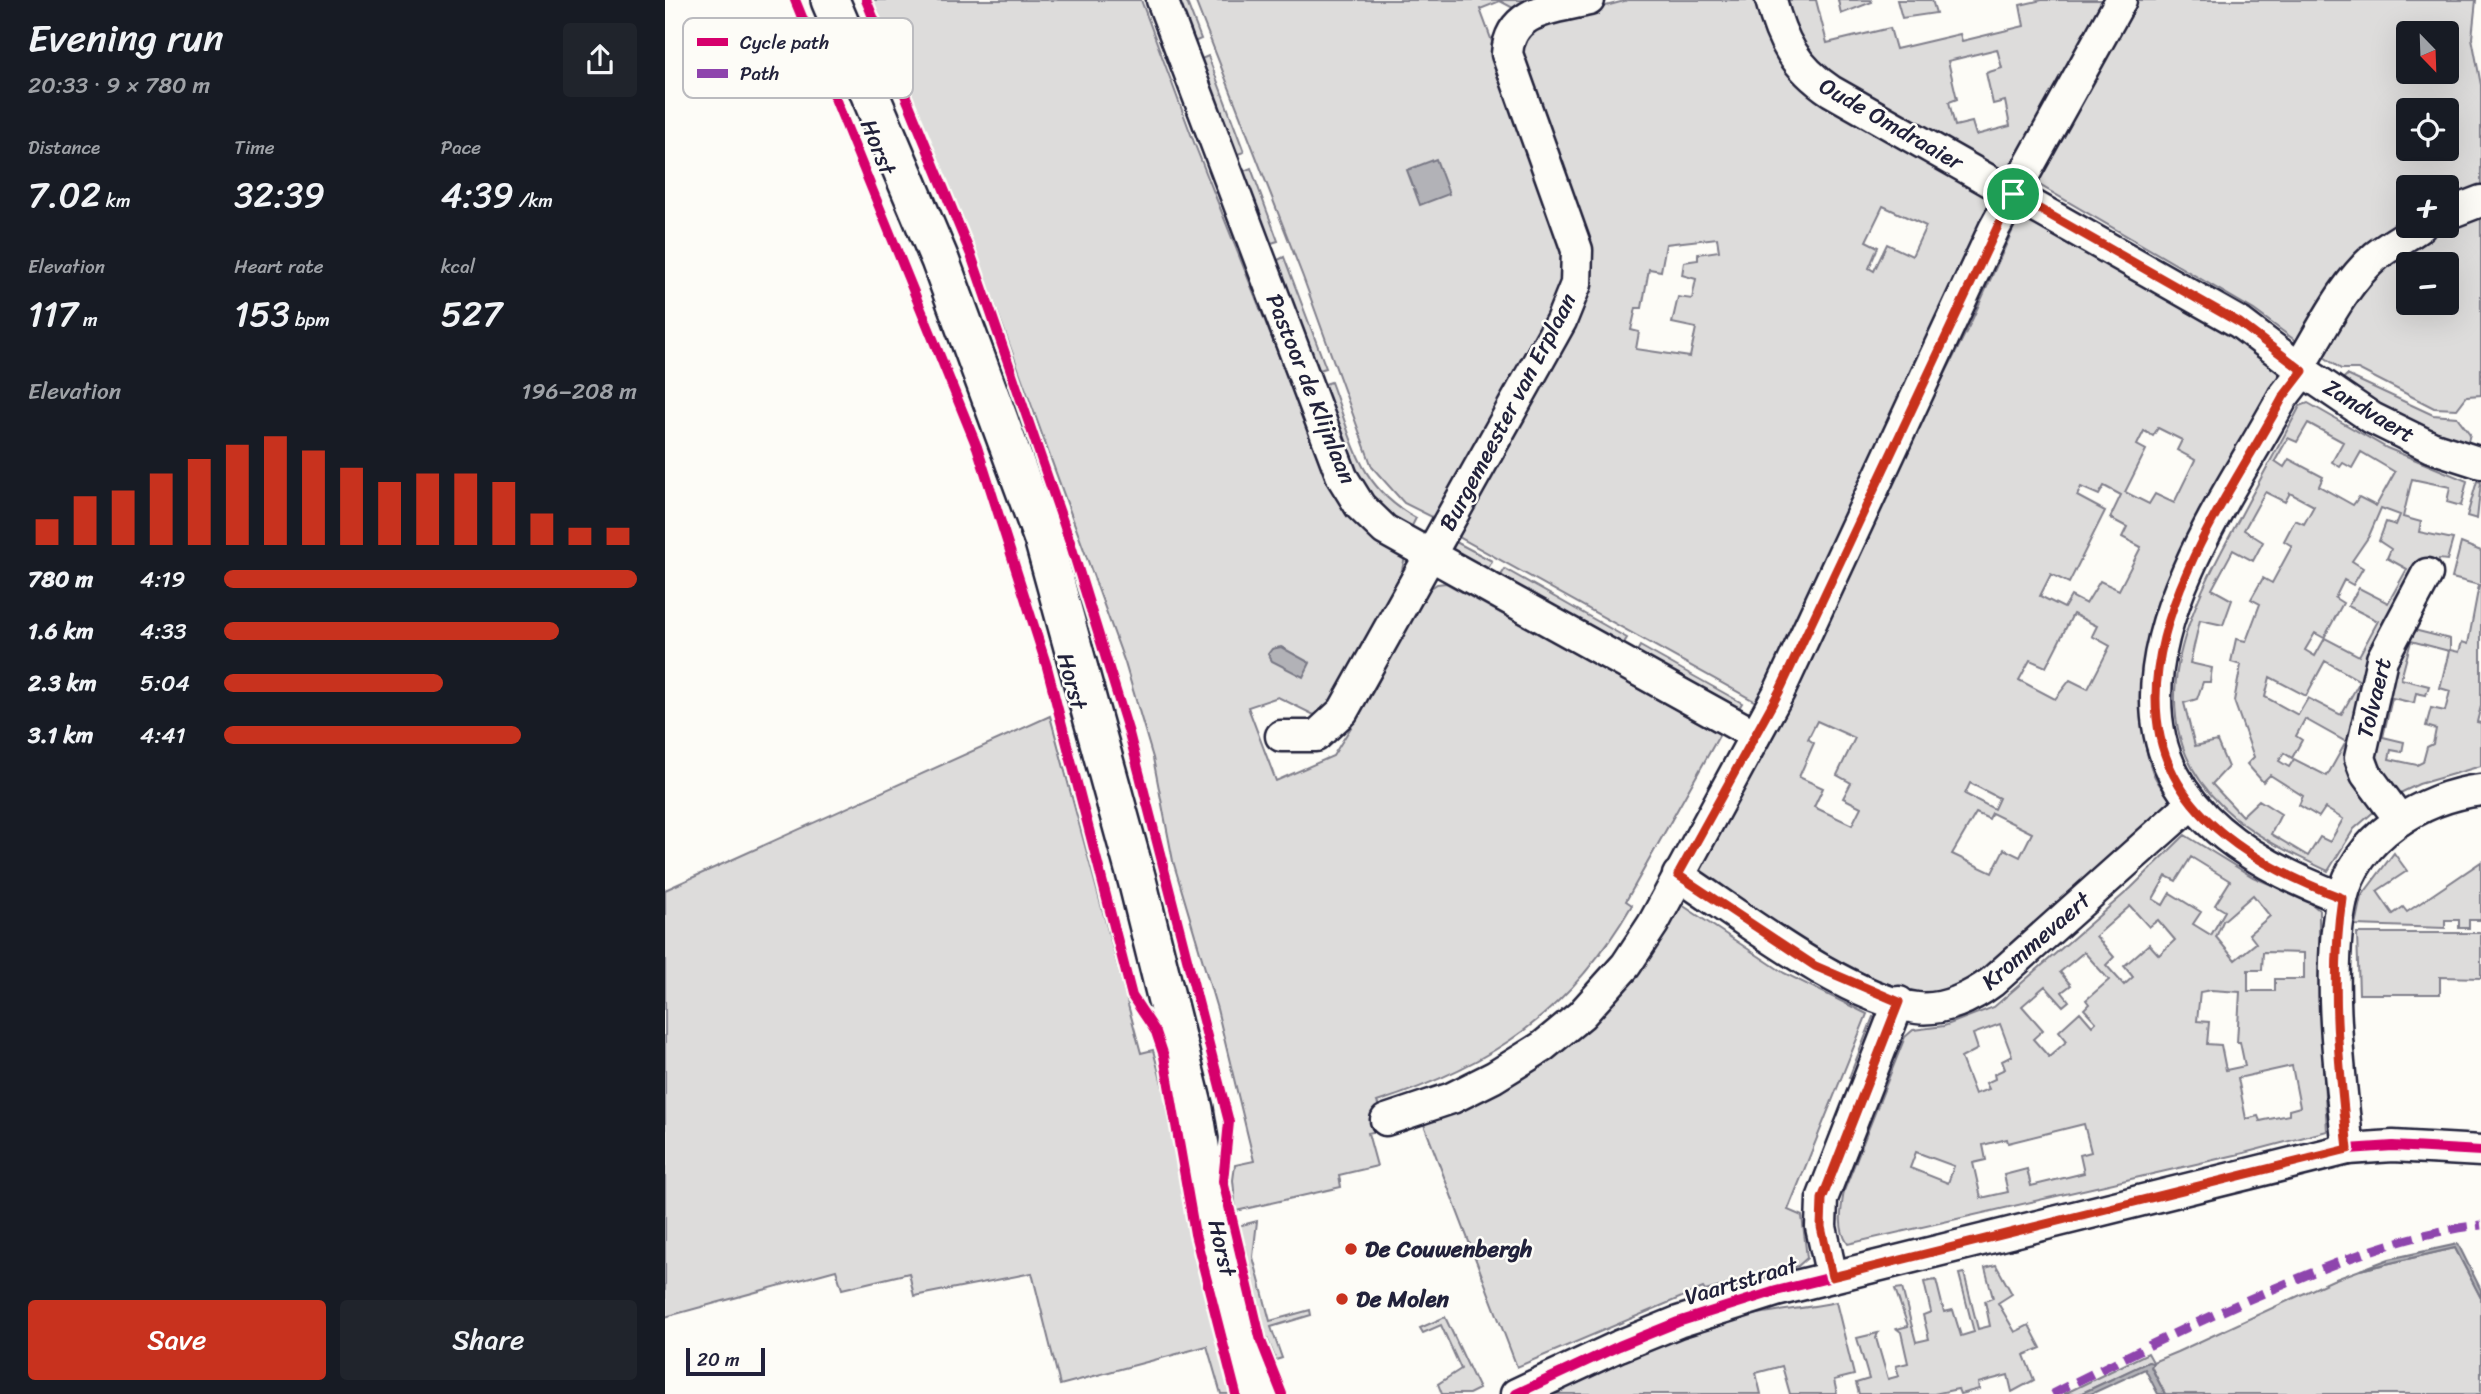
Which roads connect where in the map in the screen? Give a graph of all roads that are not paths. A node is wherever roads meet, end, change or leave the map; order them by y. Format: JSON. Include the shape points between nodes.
{"nodes":[{"id":1,"x":830,"y":0,"type":"edge"},
{"id":2,"x":1162,"y":0,"type":"edge"},
{"id":3,"x":1588,"y":0,"type":"edge"},
{"id":4,"x":1771,"y":0,"type":"edge"},
{"id":5,"x":2121,"y":0,"type":"edge"},
{"id":6,"x":838,"y":18,"type":"edge"},
{"id":7,"x":871,"y":98,"type":"edge"},
{"id":8,"x":2013,"y":194,"type":"junction"},
{"id":9,"x":2481,"y":201,"type":"edge"},
{"id":10,"x":2459,"y":209,"type":"edge"},
{"id":11,"x":2404,"y":238,"type":"edge"},
{"id":12,"x":2304,"y":365,"type":"junction"},
{"id":13,"x":2481,"y":463,"type":"edge"},
{"id":14,"x":1430,"y":555,"type":"junction"},
{"id":15,"x":2427,"y":574,"type":"dead end"},
{"id":16,"x":1755,"y":735,"type":"junction"},
{"id":17,"x":1280,"y":736,"type":"dead end"},
{"id":18,"x":2481,"y":790,"type":"edge"},
{"id":19,"x":2190,"y":805,"type":"junction"},
{"id":20,"x":2400,"y":820,"type":"junction"},
{"id":21,"x":1678,"y":875,"type":"junction"},
{"id":22,"x":2342,"y":898,"type":"junction"},
{"id":23,"x":1899,"y":1002,"type":"junction"},
{"id":24,"x":1386,"y":1120,"type":"dead end"},
{"id":25,"x":2348,"y":1149,"type":"junction"},
{"id":26,"x":2481,"y":1151,"type":"edge"},
{"id":27,"x":1832,"y":1277,"type":"junction"},
{"id":28,"x":1257,"y":1393,"type":"edge"},
{"id":29,"x":1516,"y":1394,"type":"edge"}],
"edges":[{"from":1,"to":6,"type":"street","name":"Horst"},
{"from":2,"to":14,"type":"street","name":"Pastoor de Klijnlaan","via":[[1342,477],[1360,506],[1385,530]]},
{"from":3,"to":14,"type":"street","name":"Burgemeester van Erplaan","via":[[1535,13],[1517,23],[1508,37],[1507,54],[1572,231],[1577,250],[1576,284],[1561,321]]},
{"from":4,"to":8,"type":"street","name":"Oude Omdraaier","via":[[1785,45],[1813,79]]},
{"from":5,"to":8,"type":"street"},
{"from":7,"to":28,"type":"street","name":"Horst","via":[[940,260],[1044,542],[1140,893],[1194,1109],[1216,1245]]},
{"from":8,"to":12,"type":"street","name":"Zandvaert","via":[[2240,323]]},
{"from":8,"to":16,"type":"street"},
{"from":9,"to":10,"type":"street"},
{"from":11,"to":12,"type":"street","via":[[2376,257],[2338,301]]},
{"from":12,"to":13,"type":"street","name":"Zandvaert","via":[[2372,418],[2431,447]]},
{"from":12,"to":19,"type":"street","via":[[2188,568],[2163,639],[2155,696],[2157,721],[2165,757]]},
{"from":14,"to":16,"type":"street","name":"Pastoor de Klijnlaan"},
{"from":14,"to":17,"type":"street","name":"Burgemeester van Erplaan","via":[[1343,711],[1316,736]]},
{"from":15,"to":20,"type":"street","name":"Tolvaert","via":[[2382,659],[2360,758],[2366,774]]},
{"from":16,"to":21,"type":"street"},
{"from":18,"to":20,"type":"street","via":[[2433,801]]},
{"from":19,"to":22,"type":"street","via":[[2255,857]]},
{"from":19,"to":23,"type":"street","name":"Krommevaert","via":[[1979,991],[1938,1007],[1918,1008]]},
{"from":20,"to":22,"type":"street","via":[[2361,860]]},
{"from":21,"to":23,"type":"street","name":"Krommevaert","via":[[1815,966]]},
{"from":21,"to":24,"type":"street","via":[[1626,965],[1581,1015],[1494,1077],[1452,1098]]},
{"from":22,"to":25,"type":"street","via":[[2336,990]]},
{"from":23,"to":27,"type":"street","via":[[1822,1199],[1821,1227]]},
{"from":25,"to":26,"type":"street","name":"Vaartstraat","via":[[2393,1146]]},
{"from":25,"to":27,"type":"street","name":"Vaartstraat"},
{"from":27,"to":29,"type":"street","name":"Vaartstraat","via":[[1678,1322]]}]}
